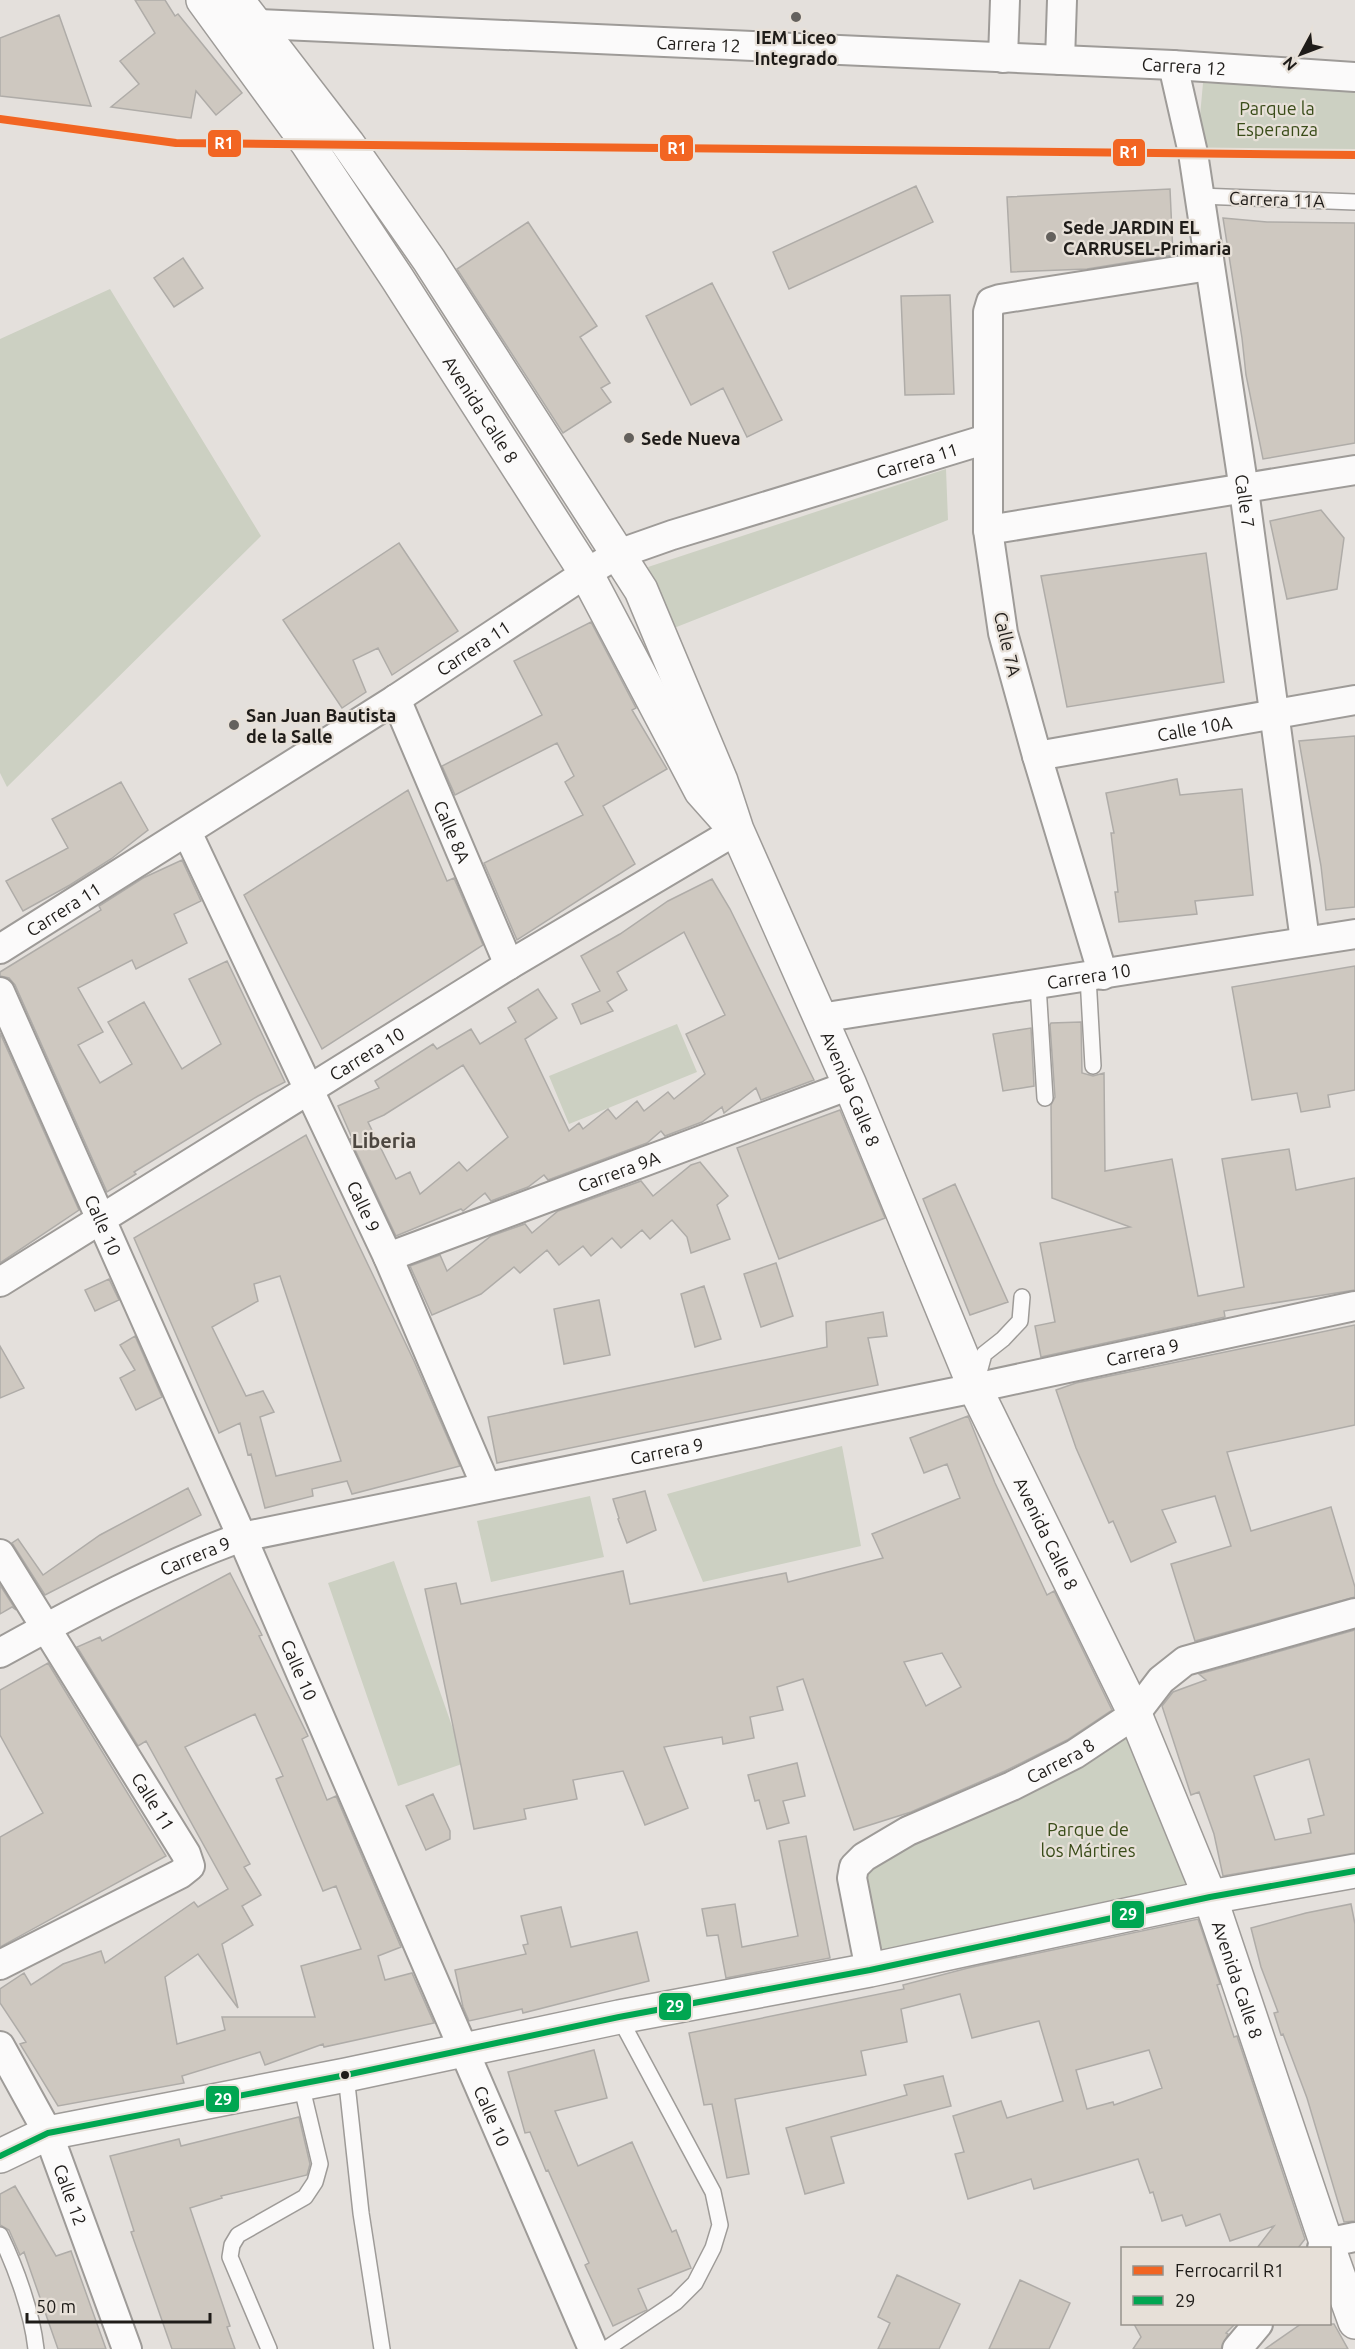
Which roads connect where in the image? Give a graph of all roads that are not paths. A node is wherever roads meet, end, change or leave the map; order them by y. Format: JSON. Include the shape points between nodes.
{"nodes":[{"id":1,"x":1005,"y":0,"type":"edge"},
{"id":2,"x":1062,"y":0,"type":"edge"},
{"id":3,"x":230,"y":12,"type":"edge"},
{"id":4,"x":1003,"y":58,"type":"junction"},
{"id":5,"x":1060,"y":60,"type":"junction"},
{"id":6,"x":1173,"y":65,"type":"junction"},
{"id":7,"x":1355,"y":76,"type":"edge"},
{"id":8,"x":1199,"y":196,"type":"junction"},
{"id":9,"x":1355,"y":202,"type":"edge"},
{"id":10,"x":1209,"y":266,"type":"junction"},
{"id":11,"x":987,"y":439,"type":"junction"},
{"id":12,"x":1355,"y":470,"type":"edge"},
{"id":13,"x":1244,"y":490,"type":"junction"},
{"id":14,"x":988,"y":530,"type":"junction"},
{"id":15,"x":618,"y":554,"type":"junction"},
{"id":16,"x":586,"y":573,"type":"junction"},
{"id":17,"x":396,"y":699,"type":"junction"},
{"id":18,"x":1355,"y":700,"type":"edge"},
{"id":19,"x":1273,"y":714,"type":"junction"},
{"id":20,"x":1036,"y":756,"type":"junction"},
{"id":21,"x":737,"y":830,"type":"junction"},
{"id":22,"x":187,"y":832,"type":"junction"},
{"id":23,"x":1355,"y":934,"type":"edge"},
{"id":24,"x":1305,"y":941,"type":"junction"},
{"id":25,"x":0,"y":949,"type":"edge"},
{"id":26,"x":509,"y":965,"type":"junction"},
{"id":27,"x":1095,"y":976,"type":"junction"},
{"id":28,"x":1038,"y":985,"type":"junction"},
{"id":29,"x":0,"y":992,"type":"edge"},
{"id":30,"x":820,"y":1018,"type":"junction"},
{"id":31,"x":1093,"y":1065,"type":"dead end"},
{"id":32,"x":850,"y":1085,"type":"junction"},
{"id":33,"x":308,"y":1092,"type":"junction"},
{"id":34,"x":1045,"y":1098,"type":"dead end"},
{"id":35,"x":102,"y":1218,"type":"junction"},
{"id":36,"x":388,"y":1257,"type":"junction"},
{"id":37,"x":0,"y":1282,"type":"edge"},
{"id":38,"x":1022,"y":1297,"type":"dead end"},
{"id":39,"x":1355,"y":1306,"type":"edge"},
{"id":40,"x":975,"y":1388,"type":"junction"},
{"id":41,"x":486,"y":1486,"type":"junction"},
{"id":42,"x":242,"y":1537,"type":"junction"},
{"id":43,"x":0,"y":1554,"type":"edge"},
{"id":44,"x":1355,"y":1612,"type":"edge"},
{"id":45,"x":46,"y":1627,"type":"junction"},
{"id":46,"x":0,"y":1653,"type":"edge"},
{"id":47,"x":1135,"y":1714,"type":"junction"},
{"id":48,"x":1355,"y":1871,"type":"edge"},
{"id":49,"x":1210,"y":1897,"type":"junction"},
{"id":50,"x":0,"y":1965,"type":"edge"},
{"id":51,"x":870,"y":1970,"type":"junction"},
{"id":52,"x":619,"y":2017,"type":"junction"},
{"id":53,"x":0,"y":2046,"type":"edge"},
{"id":54,"x":464,"y":2051,"type":"junction"},
{"id":55,"x":346,"y":2075,"type":"junction"},
{"id":56,"x":302,"y":2084,"type":"junction"},
{"id":57,"x":48,"y":2133,"type":"junction"},
{"id":58,"x":0,"y":2156,"type":"edge"},
{"id":59,"x":0,"y":2235,"type":"edge"},
{"id":60,"x":1332,"y":2246,"type":"edge"},
{"id":61,"x":1355,"y":2322,"type":"edge"},
{"id":62,"x":1257,"y":2325,"type":"edge"},
{"id":63,"x":36,"y":2349,"type":"edge"},
{"id":64,"x":127,"y":2349,"type":"edge"},
{"id":65,"x":269,"y":2349,"type":"edge"},
{"id":66,"x":382,"y":2349,"type":"edge"},
{"id":67,"x":593,"y":2349,"type":"edge"},
{"id":68,"x":606,"y":2349,"type":"edge"},
{"id":69,"x":1237,"y":2349,"type":"edge"}],
"edges":[{"from":1,"to":4,"type":"street"},
{"from":2,"to":5,"type":"street"},
{"from":3,"to":4,"type":"street","name":"Carrera 12"},
{"from":3,"to":15,"type":"main road","name":"Avenida Calle 8","via":[[348,144],[429,260]]},
{"from":3,"to":16,"type":"main road","name":"Avenida Calle 8","via":[[308,144]]},
{"from":4,"to":5,"type":"street","name":"Carrera 12"},
{"from":5,"to":6,"type":"street","name":"Carrera 12"},
{"from":6,"to":7,"type":"street","name":"Carrera 12"},
{"from":6,"to":8,"type":"street","name":"Calle 7"},
{"from":8,"to":9,"type":"lane","name":"Carrera 11A"},
{"from":8,"to":10,"type":"street","name":"Calle 7"},
{"from":10,"to":11,"type":"street","name":"Calle 7A","via":[[991,302]]},
{"from":10,"to":13,"type":"street","name":"Calle 7"},
{"from":11,"to":14,"type":"street","name":"Calle 7A"},
{"from":11,"to":15,"type":"street","name":"Carrera 11"},
{"from":12,"to":13,"type":"street"},
{"from":13,"to":14,"type":"street"},
{"from":13,"to":19,"type":"street","name":"Calle 7"},
{"from":14,"to":20,"type":"street","name":"Calle 7A","via":[[1003,633]]},
{"from":15,"to":16,"type":"street","name":"Carrera 11"},
{"from":15,"to":21,"type":"main road","name":"Avenida Calle 8","via":[[640,590],[668,652]]},
{"from":16,"to":17,"type":"street","name":"Carrera 11"},
{"from":16,"to":21,"type":"main road","name":"Avenida Calle 8","via":[[701,791]]},
{"from":17,"to":22,"type":"street","name":"Carrera 11"},
{"from":17,"to":26,"type":"street","name":"Calle 8A"},
{"from":18,"to":19,"type":"street","name":"Calle 10A"},
{"from":19,"to":20,"type":"street","name":"Calle 10A"},
{"from":19,"to":24,"type":"street","name":"Calle 7"},
{"from":20,"to":27,"type":"street","name":"Calle 7A"},
{"from":21,"to":26,"type":"street","name":"Carrera 10"},
{"from":21,"to":30,"type":"main road","name":"Avenida Calle 8"},
{"from":22,"to":25,"type":"street","name":"Carrera 11"},
{"from":22,"to":33,"type":"street","name":"Calle 9"},
{"from":23,"to":24,"type":"street","name":"Carrera 10"},
{"from":24,"to":27,"type":"street","name":"Carrera 10"},
{"from":26,"to":33,"type":"street","name":"Carrera 10"},
{"from":27,"to":28,"type":"street","name":"Carrera 10"},
{"from":27,"to":31,"type":"lane"},
{"from":28,"to":30,"type":"street","name":"Carrera 10"},
{"from":28,"to":34,"type":"lane"},
{"from":29,"to":35,"type":"street","name":"Calle 10"},
{"from":30,"to":32,"type":"main road","name":"Avenida Calle 8"},
{"from":32,"to":36,"type":"street","name":"Carrera 9A"},
{"from":32,"to":40,"type":"main road","name":"Avenida Calle 8"},
{"from":33,"to":35,"type":"street","name":"Carrera 10"},
{"from":33,"to":36,"type":"street","name":"Calle 9"},
{"from":35,"to":37,"type":"street","name":"Carrera 10"},
{"from":35,"to":42,"type":"street","name":"Calle 10"},
{"from":36,"to":41,"type":"street","name":"Calle 9"},
{"from":38,"to":40,"type":"lane","via":[[1020,1321],[984,1354]]},
{"from":39,"to":40,"type":"street","name":"Carrera 9"},
{"from":40,"to":41,"type":"street","name":"Carrera 9"},
{"from":40,"to":47,"type":"main road","name":"Avenida Calle 8"},
{"from":41,"to":42,"type":"street","name":"Carrera 9"},
{"from":42,"to":45,"type":"street","name":"Carrera 9","via":[[190,1555]]},
{"from":42,"to":54,"type":"street","name":"Calle 10"},
{"from":43,"to":45,"type":"street","name":"Calle 11"},
{"from":44,"to":47,"type":"street","name":"Carrera 8","via":[[1185,1661],[1161,1680]]},
{"from":45,"to":46,"type":"street","name":"Carrera 9"},
{"from":45,"to":50,"type":"street","name":"Calle 11","via":[[190,1866]]},
{"from":47,"to":49,"type":"main road","name":"Avenida Calle 8"},
{"from":47,"to":51,"type":"street","name":"Carrera 8","via":[[1075,1754],[908,1831],[864,1857],[854,1867],[852,1878]]},
{"from":48,"to":49,"type":"main road"},
{"from":49,"to":51,"type":"main road"},
{"from":49,"to":60,"type":"main road","name":"Avenida Calle 8"},
{"from":51,"to":52,"type":"main road"},
{"from":52,"to":54,"type":"main road"},
{"from":52,"to":68,"type":"lane","via":[[714,2192],[720,2225],[695,2283],[676,2302]]},
{"from":53,"to":57,"type":"street","name":"Calle 12"},
{"from":54,"to":55,"type":"main road"},
{"from":54,"to":67,"type":"street","name":"Calle 10"},
{"from":55,"to":56,"type":"main road"},
{"from":55,"to":66,"type":"lane","via":[[361,2213]]},
{"from":56,"to":57,"type":"main road"},
{"from":56,"to":65,"type":"lane","via":[[320,2164],[315,2182],[305,2197],[238,2235],[230,2258]]},
{"from":57,"to":58,"type":"main road"},
{"from":57,"to":64,"type":"street","name":"Calle 12"},
{"from":59,"to":63,"type":"lane","via":[[24,2299]]},
{"from":60,"to":61,"type":"main road","name":"Avenida Calle 8"},
{"from":62,"to":69,"type":"street"}]}
